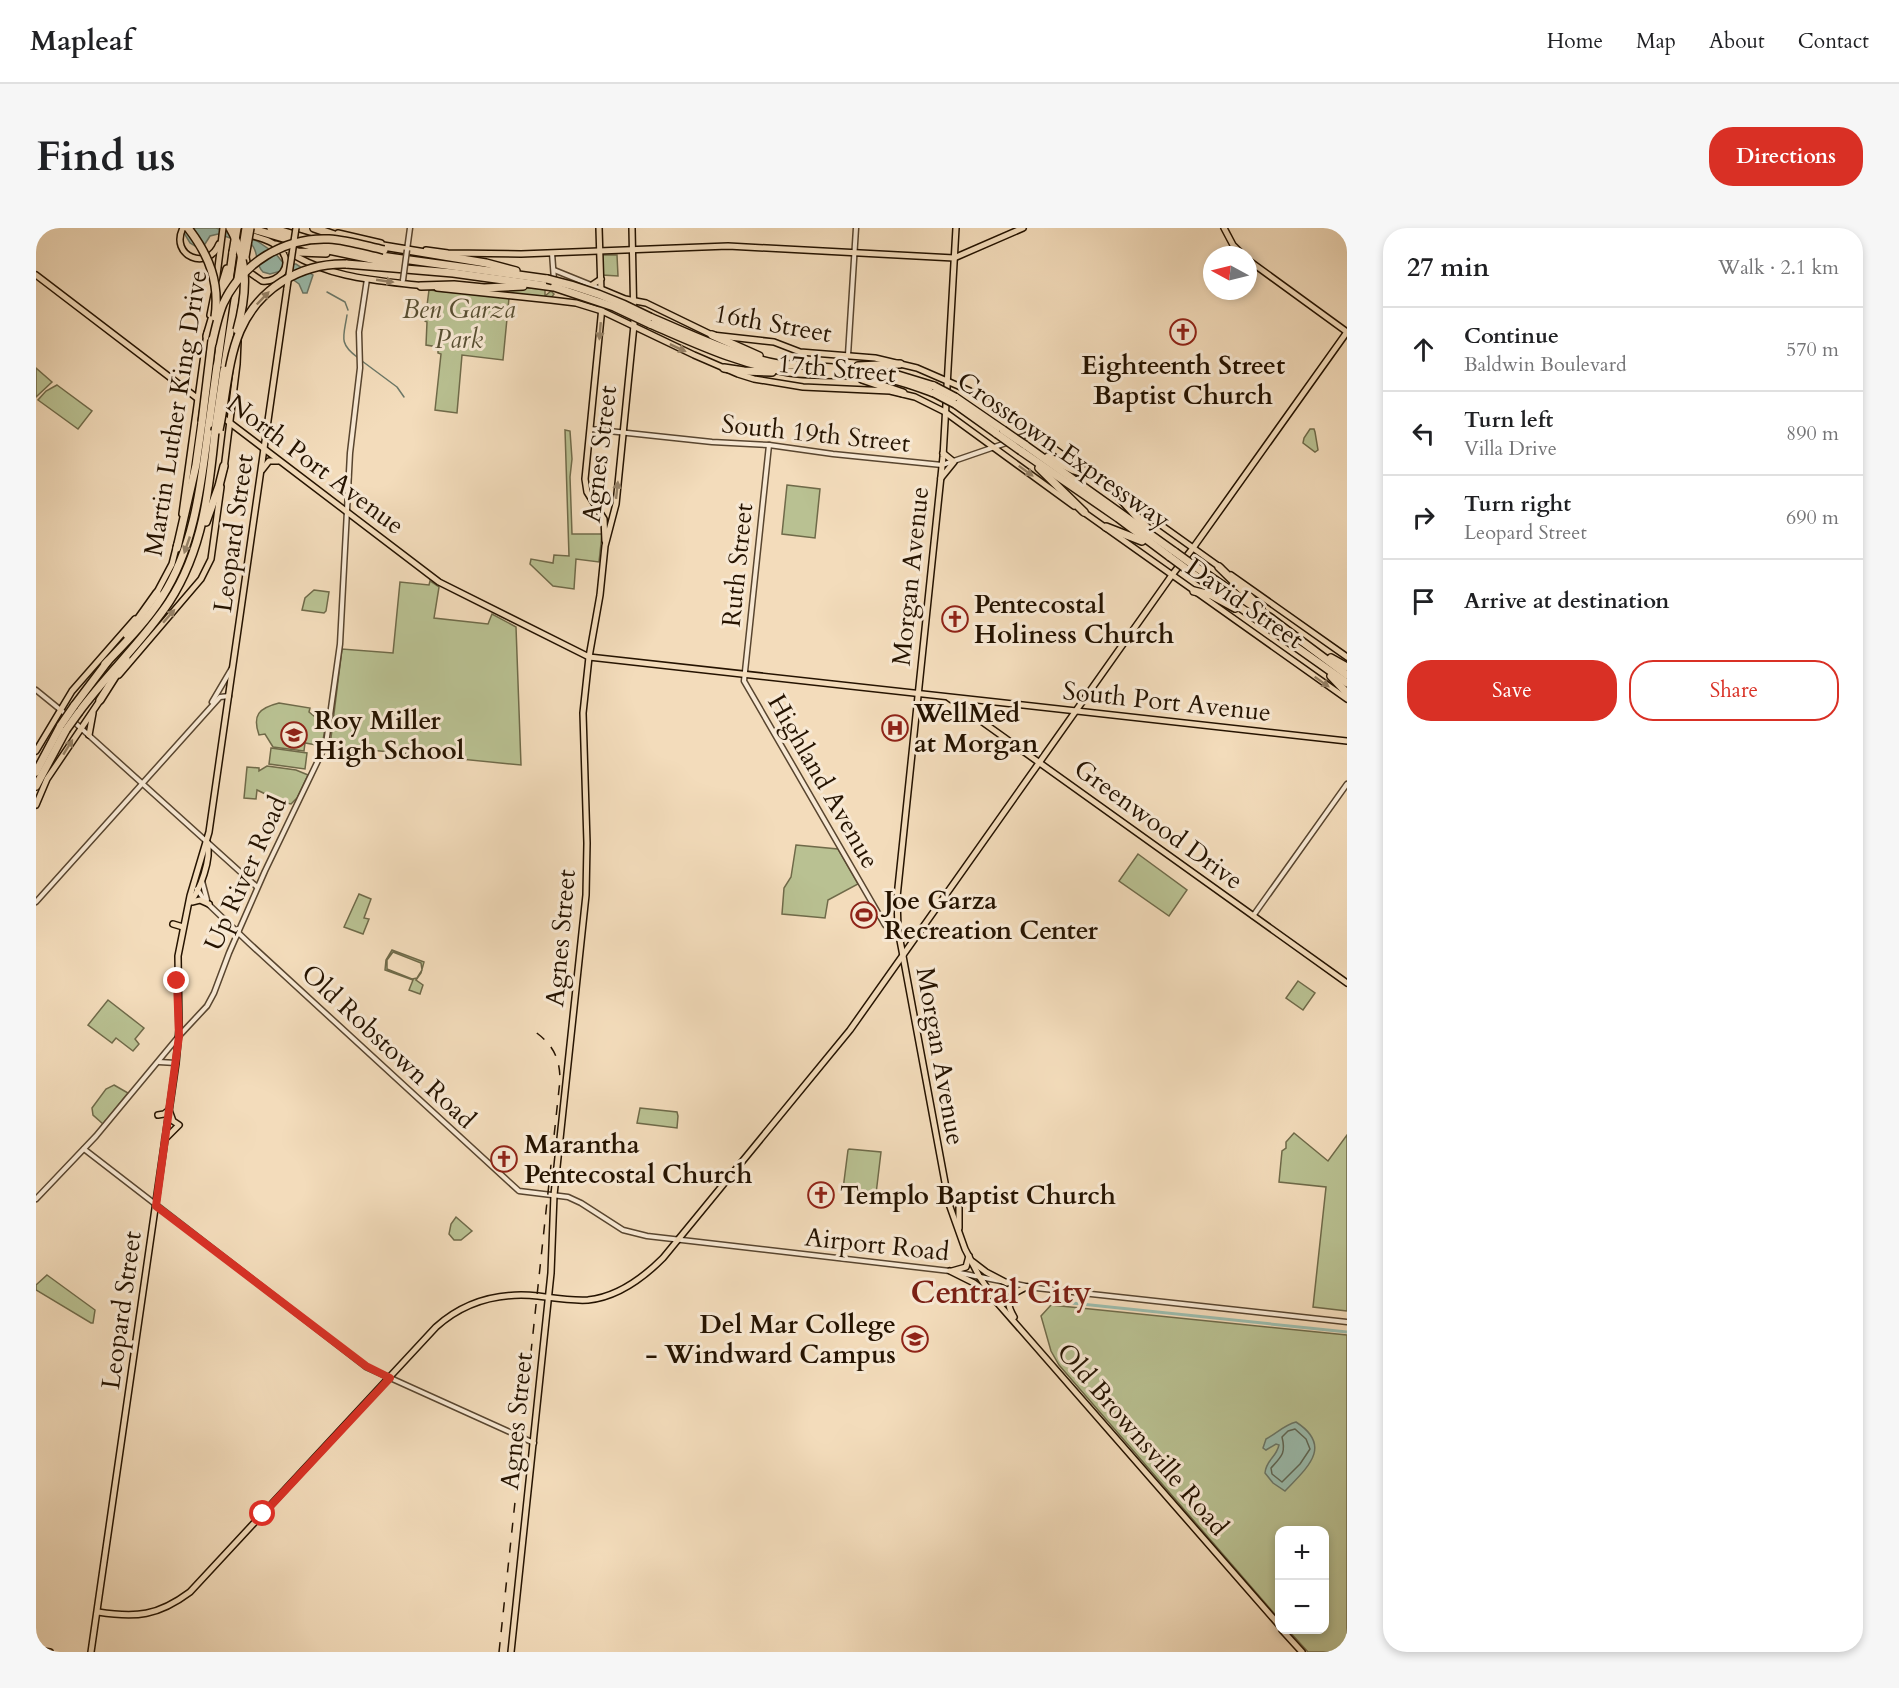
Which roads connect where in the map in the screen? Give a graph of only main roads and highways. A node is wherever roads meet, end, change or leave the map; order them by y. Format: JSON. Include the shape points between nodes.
{"nodes":[{"id":1,"x":183,"y":228,"type":"edge"},
{"id":2,"x":188,"y":228,"type":"edge"},
{"id":3,"x":222,"y":228,"type":"edge"},
{"id":4,"x":230,"y":228,"type":"edge"},
{"id":5,"x":237,"y":228,"type":"edge"},
{"id":6,"x":249,"y":228,"type":"edge"},
{"id":7,"x":271,"y":228,"type":"edge"},
{"id":8,"x":296,"y":228,"type":"edge"},
{"id":9,"x":314,"y":228,"type":"edge"},
{"id":10,"x":599,"y":228,"type":"edge"},
{"id":11,"x":632,"y":228,"type":"edge"},
{"id":12,"x":956,"y":228,"type":"edge"},
{"id":13,"x":1023,"y":228,"type":"edge"},
{"id":14,"x":1224,"y":228,"type":"edge"},
{"id":15,"x":276,"y":245,"type":"junction"},
{"id":16,"x":1235,"y":246,"type":"edge"},
{"id":17,"x":633,"y":250,"type":"junction"},
{"id":18,"x":600,"y":251,"type":"junction"},
{"id":19,"x":341,"y":253,"type":"junction"},
{"id":20,"x":246,"y":258,"type":"junction"},
{"id":21,"x":954,"y":258,"type":"junction"},
{"id":22,"x":472,"y":261,"type":"junction"},
{"id":23,"x":230,"y":266,"type":"junction"},
{"id":24,"x":1257,"y":267,"type":"edge"},
{"id":25,"x":453,"y":273,"type":"junction"},
{"id":26,"x":36,"y":275,"type":"edge"},
{"id":27,"x":600,"y":279,"type":"junction"},
{"id":28,"x":546,"y":284,"type":"junction"},
{"id":29,"x":592,"y":285,"type":"road end"},
{"id":30,"x":421,"y":286,"type":"junction"},
{"id":31,"x":601,"y":293,"type":"junction"},
{"id":32,"x":635,"y":301,"type":"junction"},
{"id":33,"x":646,"y":303,"type":"junction"},
{"id":34,"x":602,"y":310,"type":"junction"},
{"id":35,"x":634,"y":318,"type":"junction"},
{"id":36,"x":626,"y":321,"type":"junction"},
{"id":37,"x":650,"y":321,"type":"junction"},
{"id":38,"x":634,"y":325,"type":"junction"},
{"id":39,"x":643,"y":329,"type":"junction"},
{"id":40,"x":1347,"y":332,"type":"edge"},
{"id":41,"x":712,"y":335,"type":"junction"},
{"id":42,"x":207,"y":336,"type":"junction"},
{"id":43,"x":212,"y":344,"type":"junction"},
{"id":44,"x":232,"y":358,"type":"junction"},
{"id":45,"x":900,"y":364,"type":"junction"},
{"id":46,"x":221,"y":368,"type":"junction"},
{"id":47,"x":724,"y":368,"type":"junction"},
{"id":48,"x":792,"y":369,"type":"junction"},
{"id":49,"x":838,"y":371,"type":"junction"},
{"id":50,"x":947,"y":380,"type":"junction"},
{"id":51,"x":201,"y":383,"type":"junction"},
{"id":52,"x":903,"y":393,"type":"junction"},
{"id":53,"x":199,"y":399,"type":"junction"},
{"id":54,"x":232,"y":404,"type":"junction"},
{"id":55,"x":945,"y":412,"type":"junction"},
{"id":56,"x":205,"y":423,"type":"junction"},
{"id":57,"x":230,"y":423,"type":"junction"},
{"id":58,"x":217,"y":431,"type":"junction"},
{"id":59,"x":242,"y":432,"type":"junction"},
{"id":60,"x":228,"y":438,"type":"junction"},
{"id":61,"x":264,"y":449,"type":"junction"},
{"id":62,"x":1025,"y":450,"type":"junction"},
{"id":63,"x":943,"y":453,"type":"junction"},
{"id":64,"x":284,"y":464,"type":"junction"},
{"id":65,"x":224,"y":466,"type":"junction"},
{"id":66,"x":1092,"y":476,"type":"junction"},
{"id":67,"x":940,"y":480,"type":"junction"},
{"id":68,"x":260,"y":481,"type":"junction"},
{"id":69,"x":1113,"y":490,"type":"junction"},
{"id":70,"x":1084,"y":512,"type":"junction"},
{"id":71,"x":1106,"y":527,"type":"junction"},
{"id":72,"x":1159,"y":541,"type":"junction"},
{"id":73,"x":605,"y":546,"type":"junction"},
{"id":74,"x":177,"y":548,"type":"junction"},
{"id":75,"x":1193,"y":548,"type":"junction"},
{"id":76,"x":194,"y":553,"type":"junction"},
{"id":77,"x":1170,"y":555,"type":"junction"},
{"id":78,"x":1219,"y":567,"type":"junction"},
{"id":79,"x":1191,"y":568,"type":"junction"},
{"id":80,"x":1172,"y":575,"type":"junction"},
{"id":81,"x":1194,"y":591,"type":"junction"},
{"id":82,"x":157,"y":593,"type":"junction"},
{"id":83,"x":1272,"y":619,"type":"junction"},
{"id":84,"x":1263,"y":622,"type":"junction"},
{"id":85,"x":153,"y":623,"type":"junction"},
{"id":86,"x":1306,"y":644,"type":"junction"},
{"id":87,"x":589,"y":657,"type":"junction"},
{"id":88,"x":1312,"y":657,"type":"junction"},
{"id":89,"x":1347,"y":657,"type":"edge"},
{"id":90,"x":105,"y":664,"type":"junction"},
{"id":91,"x":1347,"y":667,"type":"edge"},
{"id":92,"x":1347,"y":675,"type":"edge"},
{"id":93,"x":1347,"y":683,"type":"edge"},
{"id":94,"x":1347,"y":693,"type":"edge"},
{"id":95,"x":916,"y":694,"type":"junction"},
{"id":96,"x":948,"y":697,"type":"junction"},
{"id":97,"x":66,"y":699,"type":"junction"},
{"id":98,"x":1347,"y":699,"type":"edge"},
{"id":99,"x":100,"y":700,"type":"junction"},
{"id":100,"x":76,"y":709,"type":"junction"},
{"id":101,"x":93,"y":710,"type":"junction"},
{"id":102,"x":1076,"y":711,"type":"junction"},
{"id":103,"x":88,"y":717,"type":"junction"},
{"id":104,"x":64,"y":728,"type":"junction"},
{"id":105,"x":89,"y":735,"type":"road end"},
{"id":106,"x":1347,"y":741,"type":"edge"},
{"id":107,"x":36,"y":751,"type":"edge"},
{"id":108,"x":1039,"y":762,"type":"junction"},
{"id":109,"x":36,"y":772,"type":"edge"},
{"id":110,"x":36,"y":786,"type":"edge"},
{"id":111,"x":36,"y":805,"type":"edge"},
{"id":112,"x":197,"y":880,"type":"junction"},
{"id":113,"x":190,"y":903,"type":"junction"},
{"id":114,"x":209,"y":904,"type":"road end"},
{"id":115,"x":173,"y":924,"type":"dead end"},
{"id":116,"x":183,"y":927,"type":"junction"},
{"id":117,"x":903,"y":956,"type":"junction"},
{"id":118,"x":1347,"y":983,"type":"edge"},
{"id":119,"x":169,"y":1110,"type":"junction"},
{"id":120,"x":158,"y":1115,"type":"dead end"},
{"id":121,"x":165,"y":1140,"type":"junction"},
{"id":122,"x":959,"y":1208,"type":"dead end"},
{"id":123,"x":959,"y":1232,"type":"junction"},
{"id":124,"x":970,"y":1258,"type":"junction"},
{"id":125,"x":979,"y":1276,"type":"joint"},
{"id":126,"x":1007,"y":1283,"type":"road end"},
{"id":127,"x":1027,"y":1287,"type":"road end"},
{"id":128,"x":548,"y":1298,"type":"junction"},
{"id":129,"x":995,"y":1300,"type":"junction"},
{"id":130,"x":1023,"y":1331,"type":"junction"},
{"id":131,"x":98,"y":1612,"type":"junction"},
{"id":132,"x":1275,"y":1621,"type":"edge"},
{"id":133,"x":1286,"y":1634,"type":"edge"},
{"id":134,"x":36,"y":1650,"type":"edge"},
{"id":135,"x":1299,"y":1650,"type":"edge"},
{"id":136,"x":50,"y":1652,"type":"edge"},
{"id":137,"x":91,"y":1652,"type":"edge"},
{"id":138,"x":511,"y":1652,"type":"edge"}],
"edges":[{"from":1,"to":3,"type":"main road","via":[[182,248],[201,259],[217,249]]},
{"from":2,"to":43,"type":"highway","bridge":true,"via":[[205,253],[215,280]]},
{"from":3,"to":42,"type":"main road","name":"Martin Luther King Drive"},
{"from":4,"to":15,"type":"main road"},
{"from":4,"to":44,"type":"highway","bridge":true,"via":[[244,262],[246,288]]},
{"from":5,"to":23,"type":"highway","bridge":true},
{"from":6,"to":19,"type":"highway"},
{"from":6,"to":20,"type":"main road","bridge":true},
{"from":6,"to":46,"type":"highway","bridge":true},
{"from":7,"to":28,"type":"highway","name":"Crosstown Expressway","via":[[381,256]]},
{"from":8,"to":61,"type":"main road","name":"Leopard Street","bridge":true},
{"from":9,"to":18,"type":"main road","via":[[448,253]]},
{"from":9,"to":22,"type":"highway","via":[[364,243]]},
{"from":10,"to":18,"type":"main road"},
{"from":11,"to":17,"type":"main road","name":"Agnes Street"},
{"from":12,"to":21,"type":"main road","name":"Morgan Avenue"},
{"from":13,"to":21,"type":"main road"},
{"from":14,"to":16,"type":"main road"},
{"from":15,"to":19,"type":"highway","via":[[298,252]]},
{"from":15,"to":20,"type":"main road","bridge":true,"via":[[286,262],[280,276],[272,281],[265,282],[251,274]]},
{"from":15,"to":30,"type":"main road","one_way":true,"via":[[324,270]]},
{"from":17,"to":18,"type":"main road"},
{"from":17,"to":21,"type":"main road","via":[[728,246]]},
{"from":17,"to":32,"type":"main road","name":"Agnes Street"},
{"from":18,"to":27,"type":"main road"},
{"from":19,"to":25,"type":"highway"},
{"from":20,"to":54,"type":"main road"},
{"from":21,"to":50,"type":"main road","name":"Morgan Avenue"},
{"from":22,"to":28,"type":"highway"},
{"from":22,"to":43,"type":"highway","bridge":true,"via":[[338,240],[290,244],[265,256],[229,294]]},
{"from":23,"to":42,"type":"highway"},
{"from":23,"to":46,"type":"highway"},
{"from":24,"to":40,"type":"main road"},
{"from":25,"to":28,"type":"highway"},
{"from":44,"to":25,"type":"highway","one_way":true,"bridge":true,"via":[[245,320],[259,301],[284,280],[305,270],[346,264]]},
{"from":26,"to":53,"type":"main road","name":"North Port Avenue"},
{"from":27,"to":29,"type":"main road"},
{"from":27,"to":31,"type":"main road"},
{"from":28,"to":30,"type":"highway","via":[[484,288]]},
{"from":28,"to":37,"type":"highway","name":"Crosstown Expressway","bridge":true},
{"from":28,"to":37,"type":"highway","name":"Crosstown Expressway","bridge":true,"via":[[581,288],[622,303]]},
{"from":30,"to":34,"type":"main road","via":[[576,303]]},
{"from":31,"to":32,"type":"main road"},
{"from":31,"to":34,"type":"main road"},
{"from":32,"to":33,"type":"main road","name":"16th Street"},
{"from":32,"to":35,"type":"main road","name":"Agnes Street"},
{"from":33,"to":39,"type":"main road","via":[[642,307]]},
{"from":33,"to":41,"type":"main road","name":"16th Street"},
{"from":34,"to":36,"type":"main road"},
{"from":34,"to":73,"type":"main road","one_way":true,"via":[[585,479],[590,498],[604,519]]},
{"from":35,"to":36,"type":"main road"},
{"from":35,"to":38,"type":"main road","name":"Agnes Street"},
{"from":36,"to":38,"type":"main road"},
{"from":37,"to":48,"type":"highway","name":"Crosstown Expressway","via":[[749,358]]},
{"from":38,"to":39,"type":"main road"},
{"from":73,"to":38,"type":"main road","name":"Agnes Street","one_way":true,"via":[[616,504]]},
{"from":39,"to":47,"type":"main road","one_way":true},
{"from":40,"to":75,"type":"main road"},
{"from":41,"to":45,"type":"main road","name":"16th Street","via":[[774,342],[800,352]]},
{"from":41,"to":48,"type":"highway"},
{"from":42,"to":51,"type":"main road","name":"Martin Luther King Drive"},
{"from":43,"to":56,"type":"highway","bridge":true},
{"from":44,"to":58,"type":"highway","bridge":true},
{"from":45,"to":49,"type":"highway"},
{"from":45,"to":50,"type":"main road","name":"16th Street"},
{"from":46,"to":56,"type":"highway","bridge":true},
{"from":46,"to":58,"type":"highway","bridge":true},
{"from":47,"to":48,"type":"highway"},
{"from":47,"to":52,"type":"main road","name":"17th Street","via":[[773,383]]},
{"from":48,"to":49,"type":"highway","name":"Crosstown Expressway"},
{"from":49,"to":52,"type":"highway"},
{"from":49,"to":62,"type":"highway","name":"Crosstown Expressway","bridge":true,"via":[[934,390],[955,400]]},
{"from":50,"to":55,"type":"main road","name":"Morgan Avenue"},
{"from":50,"to":66,"type":"main road","name":"16th Street","via":[[970,391]]},
{"from":51,"to":53,"type":"main road","name":"Martin Luther King Drive"},
{"from":51,"to":54,"type":"main road","via":[[203,392],[224,408]]},
{"from":52,"to":55,"type":"main road","name":"17th Street"},
{"from":53,"to":57,"type":"main road","name":"North Port Avenue"},
{"from":53,"to":74,"type":"main road","name":"Martin Luther King Drive"},
{"from":54,"to":57,"type":"main road"},
{"from":55,"to":63,"type":"main road","name":"Morgan Avenue"},
{"from":55,"to":70,"type":"main road","name":"David Street","one_way":true},
{"from":56,"to":74,"type":"highway"},
{"from":56,"to":90,"type":"highway","one_way":true,"via":[[200,488],[188,544],[152,612]]},
{"from":57,"to":59,"type":"main road","name":"North Port Avenue"},
{"from":57,"to":60,"type":"main road"},
{"from":58,"to":76,"type":"highway","via":[[204,517]]},
{"from":59,"to":60,"type":"main road","via":[[233,432]]},
{"from":59,"to":61,"type":"main road","name":"North Port Avenue"},
{"from":60,"to":65,"type":"main road"},
{"from":61,"to":64,"type":"main road","name":"North Port Avenue"},
{"from":61,"to":68,"type":"main road","name":"Leopard Street"},
{"from":62,"to":66,"type":"highway"},
{"from":62,"to":70,"type":"highway"},
{"from":62,"to":72,"type":"highway","name":"Crosstown Expressway"},
{"from":62,"to":77,"type":"highway","name":"Crosstown Expressway"},
{"from":63,"to":67,"type":"main road","name":"Morgan Avenue"},
{"from":63,"to":67,"type":"main road","via":[[954,462]]},
{"from":64,"to":68,"type":"main road","via":[[269,461]]},
{"from":64,"to":87,"type":"main road","name":"North Port Avenue","via":[[443,584]]},
{"from":65,"to":76,"type":"highway"},
{"from":99,"to":65,"type":"main road","one_way":true,"via":[[201,579],[211,559]]},
{"from":66,"to":69,"type":"main road","name":"16th Street"},
{"from":67,"to":95,"type":"main road","name":"Morgan Avenue"},
{"from":68,"to":112,"type":"main road","name":"Leopard Street","via":[[233,667],[222,695],[208,848]]},
{"from":69,"to":72,"type":"highway"},
{"from":69,"to":75,"type":"main road","name":"16th Street"},
{"from":70,"to":71,"type":"main road","name":"David Street"},
{"from":71,"to":77,"type":"highway"},
{"from":71,"to":80,"type":"main road","name":"David Street"},
{"from":72,"to":77,"type":"highway","name":"Crosstown Expressway"},
{"from":73,"to":87,"type":"main road","name":"Agnes Street"},
{"from":74,"to":82,"type":"main road","name":"Martin Luther King Drive"},
{"from":75,"to":78,"type":"main road","name":"16th Street"},
{"from":75,"to":80,"type":"main road"},
{"from":76,"to":85,"type":"highway"},
{"from":77,"to":79,"type":"highway","name":"Crosstown Expressway","bridge":true},
{"from":78,"to":83,"type":"highway"},
{"from":78,"to":89,"type":"main road","name":"16th Street"},
{"from":79,"to":83,"type":"highway","name":"Crosstown Expressway"},
{"from":79,"to":84,"type":"highway","name":"Crosstown Expressway"},
{"from":80,"to":81,"type":"main road","name":"David Street"},
{"from":80,"to":102,"type":"main road"},
{"from":81,"to":84,"type":"highway","via":[[1211,595]]},
{"from":81,"to":98,"type":"main road","name":"David Street","one_way":true},
{"from":82,"to":90,"type":"highway"},
{"from":82,"to":97,"type":"main road","name":"Martin Luther King Drive"},
{"from":83,"to":86,"type":"highway","name":"Crosstown Expressway"},
{"from":84,"to":88,"type":"highway","name":"Crosstown Expressway"},
{"from":85,"to":99,"type":"highway"},
{"from":85,"to":100,"type":"highway"},
{"from":86,"to":91,"type":"highway"},
{"from":86,"to":92,"type":"highway","name":"Crosstown Expressway"},
{"from":87,"to":95,"type":"main road","name":"South Port Avenue"},
{"from":87,"to":128,"type":"main road","name":"Agnes Street","via":[[582,724],[586,895],[554,1195]]},
{"from":88,"to":93,"type":"highway","name":"Crosstown Expressway"},
{"from":88,"to":94,"type":"highway"},
{"from":90,"to":100,"type":"highway"},
{"from":95,"to":96,"type":"main road","name":"South Port Avenue"},
{"from":95,"to":117,"type":"main road","name":"Morgan Avenue","via":[[898,869],[898,930]]},
{"from":96,"to":102,"type":"main road","name":"South Port Avenue"},
{"from":96,"to":108,"type":"main road","name":"Greenwood Drive"},
{"from":97,"to":103,"type":"main road","via":[[67,709],[77,718]]},
{"from":97,"to":107,"type":"main road","name":"Martin Luther King Drive"},
{"from":99,"to":101,"type":"main road"},
{"from":100,"to":104,"type":"highway","bridge":true},
{"from":101,"to":103,"type":"main road"},
{"from":101,"to":105,"type":"main road"},
{"from":102,"to":106,"type":"main road","name":"South Port Avenue"},
{"from":102,"to":108,"type":"main road"},
{"from":111,"to":103,"type":"main road","one_way":true,"via":[[47,779]]},
{"from":104,"to":109,"type":"highway"},
{"from":104,"to":110,"type":"highway"},
{"from":108,"to":117,"type":"main road"},
{"from":108,"to":118,"type":"main road","name":"Greenwood Drive"},
{"from":112,"to":113,"type":"main road","name":"Leopard Street"},
{"from":112,"to":113,"type":"main road","name":"Leopard Street","via":[[200,890]]},
{"from":113,"to":114,"type":"main road","via":[[200,900]]},
{"from":113,"to":116,"type":"main road","name":"Leopard Street"},
{"from":115,"to":116,"type":"main road"},
{"from":116,"to":119,"type":"main road","name":"Leopard Street","via":[[177,974],[179,1036]]},
{"from":117,"to":123,"type":"main road","name":"Morgan Avenue","via":[[949,1204]]},
{"from":117,"to":128,"type":"main road","via":[[850,1030],[648,1273],[633,1284],[589,1300]]},
{"from":119,"to":120,"type":"main road"},
{"from":119,"to":121,"type":"main road","name":"Leopard Street"},
{"from":119,"to":121,"type":"main road","via":[[179,1125]]},
{"from":121,"to":131,"type":"main road","name":"Leopard Street"},
{"from":122,"to":123,"type":"main road"},
{"from":123,"to":124,"type":"main road","name":"Morgan Avenue"},
{"from":124,"to":125,"type":"main road","name":"Morgan Avenue"},
{"from":124,"to":126,"type":"main road"},
{"from":124,"to":129,"type":"main road","via":[[963,1269],[951,1271]]},
{"from":125,"to":129,"type":"main road","name":"Old Brownsville Road"},
{"from":127,"to":130,"type":"main road","via":[[1012,1295],[1008,1304]]},
{"from":128,"to":131,"type":"main road","via":[[510,1295],[463,1307],[436,1327],[190,1592],[168,1607],[140,1616]]},
{"from":128,"to":138,"type":"main road","name":"Agnes Street"},
{"from":129,"to":130,"type":"main road","name":"Old Brownsville Road"},
{"from":130,"to":132,"type":"main road","name":"Old Brownsville Road"},
{"from":131,"to":137,"type":"main road","name":"Leopard Street"},
{"from":133,"to":135,"type":"main road","name":"Old Brownsville Road"},
{"from":134,"to":136,"type":"main road"}]}
